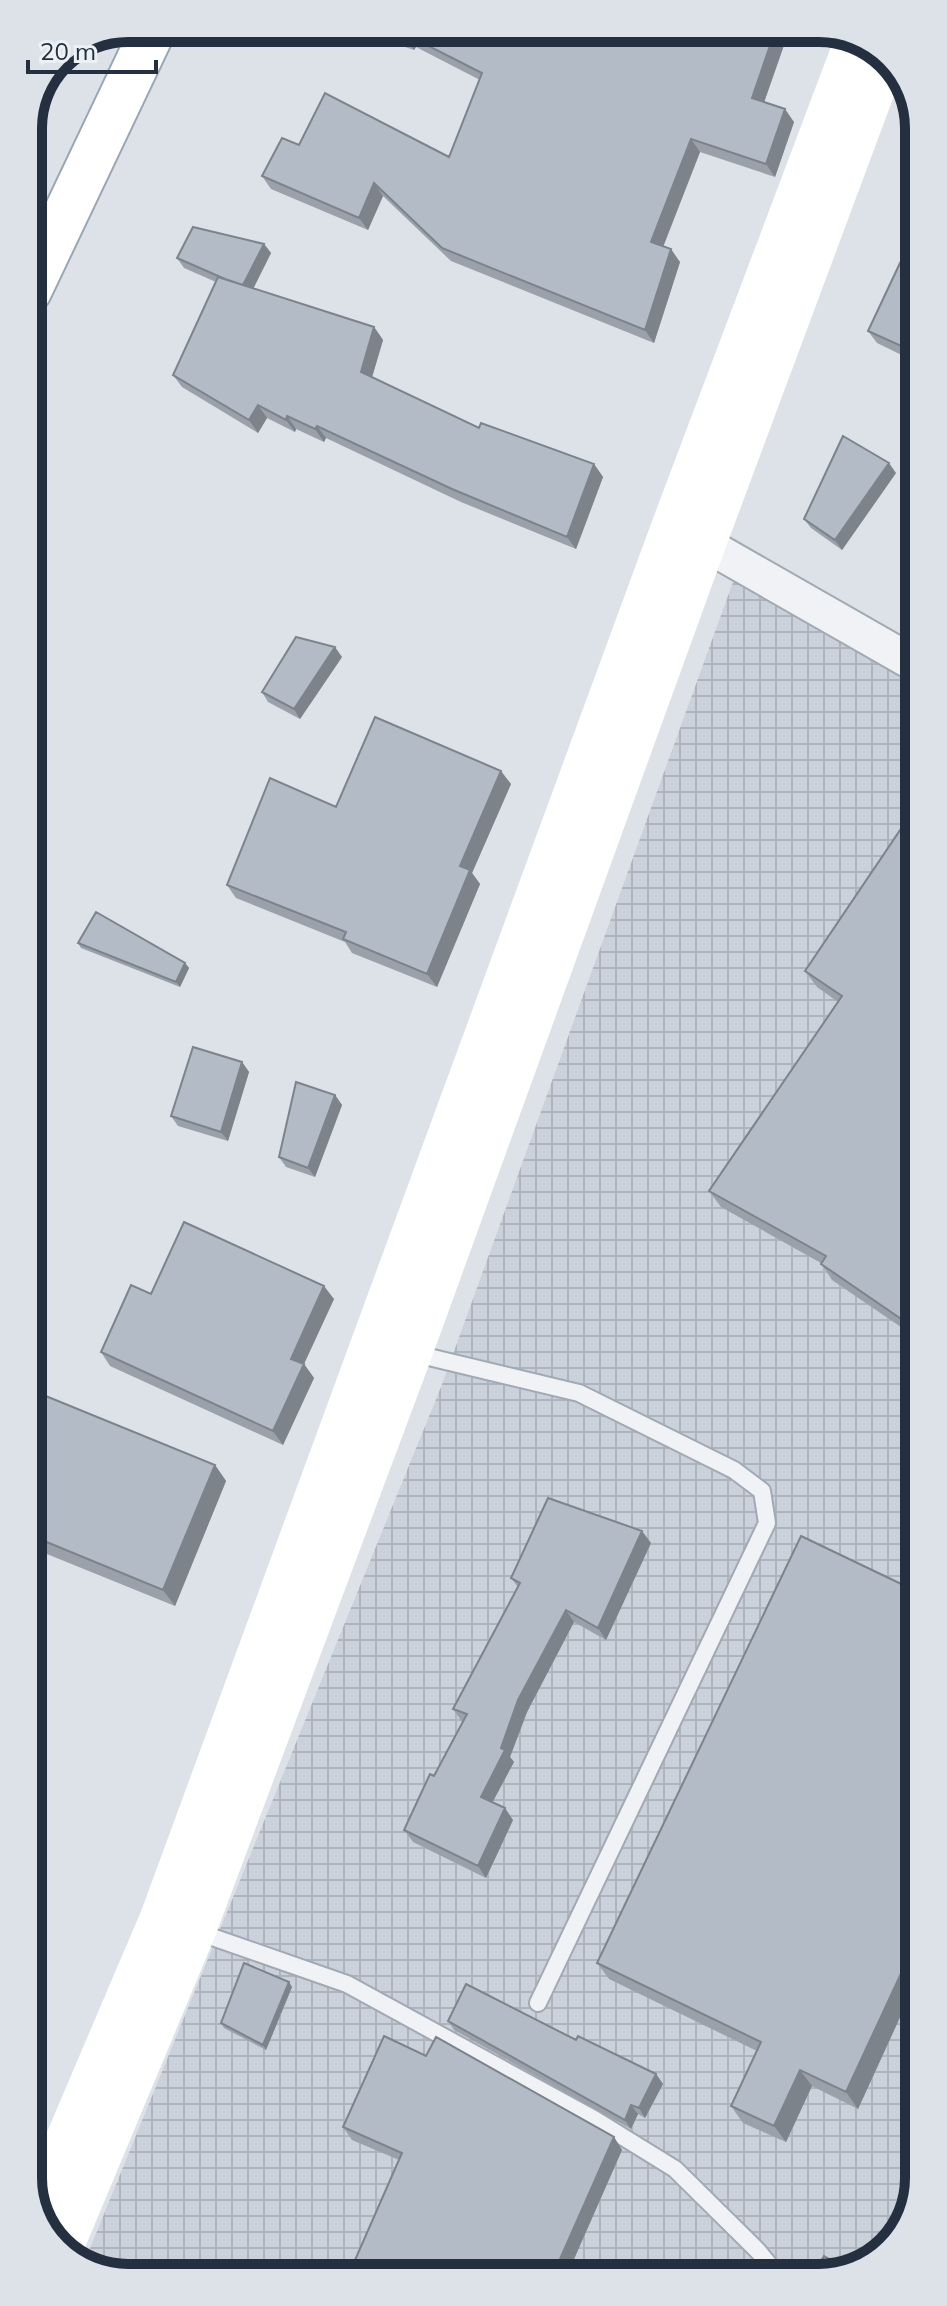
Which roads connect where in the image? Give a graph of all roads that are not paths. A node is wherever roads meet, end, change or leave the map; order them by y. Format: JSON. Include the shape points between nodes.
{"nodes":[{"id":1,"x":147,"y":42,"type":"edge"},
{"id":2,"x":854,"y":50,"type":"edge"},
{"id":3,"x":881,"y":68,"type":"edge"},
{"id":4,"x":42,"y":264,"type":"edge"},
{"id":5,"x":689,"y":534,"type":"junction"},
{"id":6,"x":905,"y":658,"type":"edge"},
{"id":7,"x":410,"y":1353,"type":"junction"},
{"id":8,"x":194,"y":1930,"type":"junction"},
{"id":9,"x":538,"y":2003,"type":"dead end"},
{"id":10,"x":44,"y":2194,"type":"edge"},
{"id":11,"x":66,"y":2237,"type":"edge"},
{"id":12,"x":769,"y":2264,"type":"edge"}],
"edges":[{"from":1,"to":4,"type":"main road"},
{"from":2,"to":5,"type":"main road"},
{"from":3,"to":5,"type":"main road"},
{"from":5,"to":6,"type":"street"},
{"from":5,"to":7,"type":"main road"},
{"from":5,"to":10,"type":"main road","via":[[162,1918]]},
{"from":7,"to":8,"type":"main road"},
{"from":7,"to":9,"type":"lane","via":[[579,1393],[734,1470],[762,1491],[767,1523]]},
{"from":8,"to":11,"type":"main road"},
{"from":8,"to":12,"type":"lane","via":[[347,1984],[594,2119],[675,2169]]}]}
